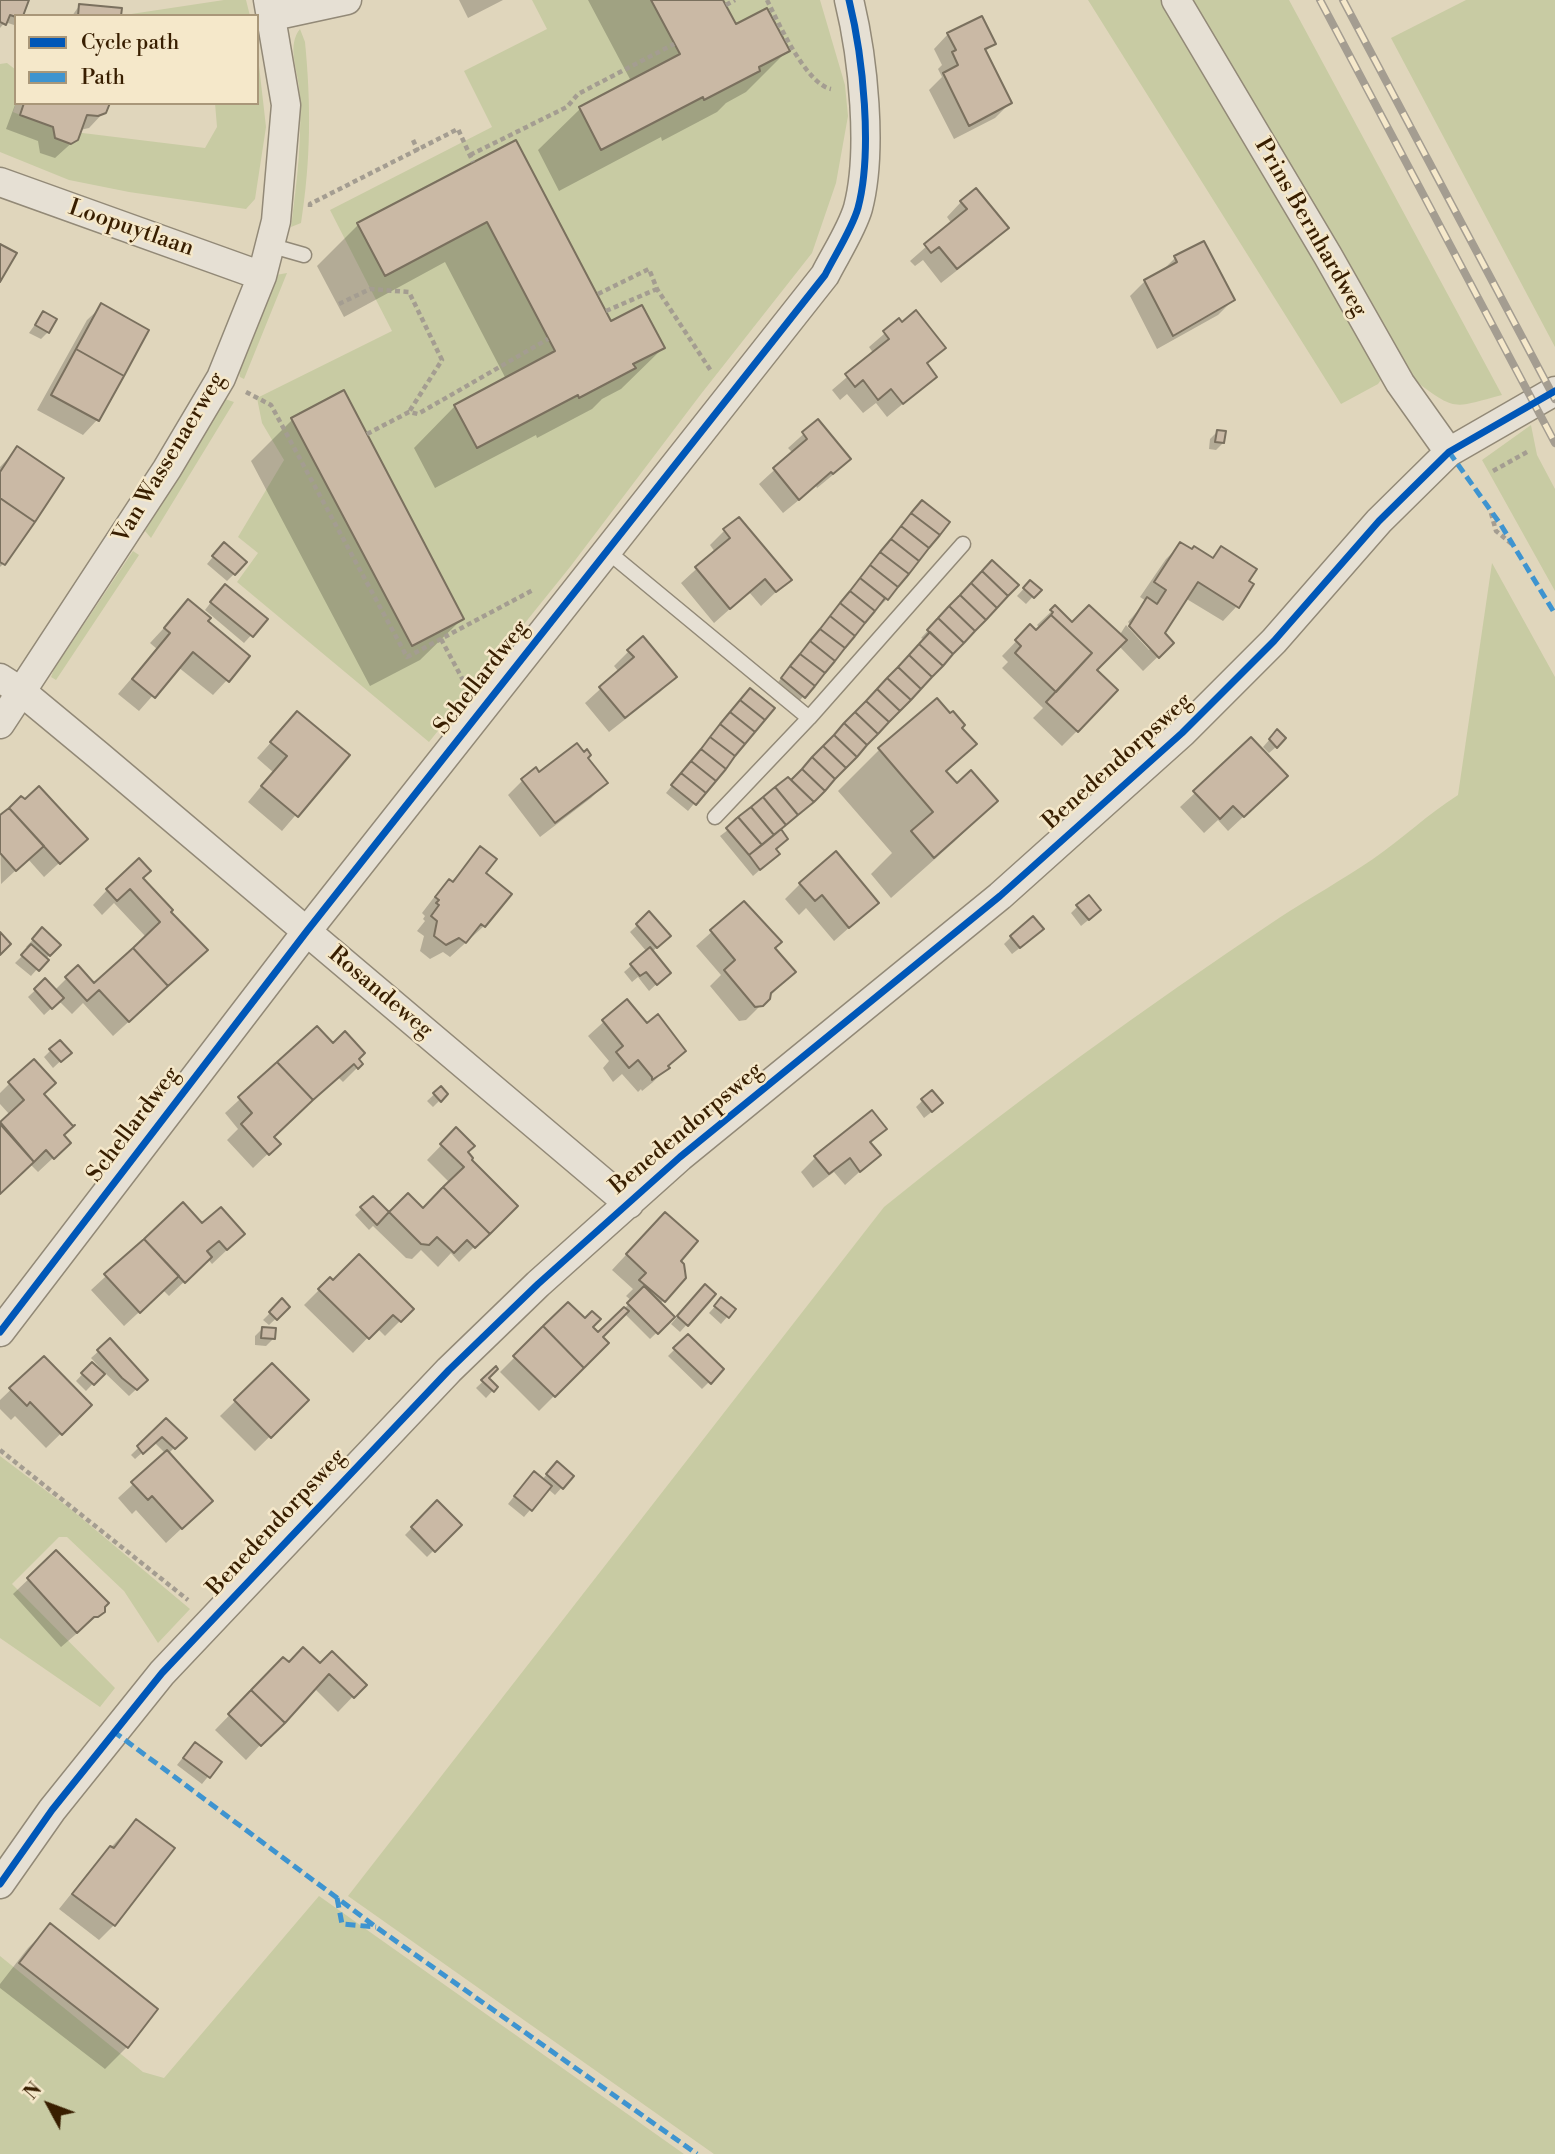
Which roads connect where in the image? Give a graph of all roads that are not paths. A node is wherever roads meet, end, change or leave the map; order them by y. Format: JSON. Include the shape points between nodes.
{"nodes":[{"id":1,"x":849,"y":0,"type":"edge"},
{"id":2,"x":1176,"y":0,"type":"edge"},
{"id":3,"x":348,"y":6,"type":"edge"},
{"id":4,"x":271,"y":8,"type":"edge"},
{"id":5,"x":0,"y":183,"type":"edge"},
{"id":6,"x":270,"y":245,"type":"junction"},
{"id":7,"x":303,"y":255,"type":"dead end"},
{"id":8,"x":262,"y":276,"type":"junction"},
{"id":9,"x":1555,"y":391,"type":"edge"},
{"id":10,"x":1449,"y":452,"type":"junction"},
{"id":11,"x":963,"y":544,"type":"dead end"},
{"id":12,"x":607,"y":551,"type":"junction"},
{"id":13,"x":11,"y":685,"type":"edge"},
{"id":14,"x":809,"y":718,"type":"junction"},
{"id":15,"x":0,"y":724,"type":"edge"},
{"id":16,"x":715,"y":817,"type":"dead end"},
{"id":17,"x":307,"y":931,"type":"junction"},
{"id":18,"x":629,"y":1204,"type":"junction"},
{"id":19,"x":0,"y":1332,"type":"edge"},
{"id":20,"x":0,"y":1884,"type":"edge"}],
"edges":[{"from":1,"to":12,"type":"street","name":"Schellardweg","via":[[866,124],[858,208],[825,275]]},
{"from":2,"to":10,"type":"street","name":"Prins Bernhardweg","via":[[1400,383]]},
{"from":3,"to":4,"type":"street"},
{"from":4,"to":6,"type":"street","name":"Van Wassenaerweg","via":[[286,105]]},
{"from":5,"to":8,"type":"street","name":"Loopuytlaan"},
{"from":6,"to":7,"type":"lane"},
{"from":6,"to":8,"type":"street","name":"Van Wassenaerweg"},
{"from":8,"to":13,"type":"street","name":"Van Wassenaerweg","via":[[221,378],[167,468]]},
{"from":9,"to":10,"type":"street","name":"Benedendorpsweg"},
{"from":10,"to":18,"type":"street","name":"Benedendorpsweg","via":[[1182,733],[1000,896],[680,1157]]},
{"from":11,"to":14,"type":"lane"},
{"from":12,"to":14,"type":"lane"},
{"from":12,"to":17,"type":"street","name":"Schellardweg"},
{"from":13,"to":15,"type":"street","name":"Van Wassenaerweg"},
{"from":13,"to":17,"type":"street","name":"Rosandeweg"},
{"from":14,"to":16,"type":"lane"},
{"from":17,"to":18,"type":"street","name":"Rosandeweg"},
{"from":17,"to":19,"type":"street","name":"Schellardweg"},
{"from":18,"to":20,"type":"street","name":"Benedendorpsweg","via":[[537,1284],[449,1370],[162,1674],[52,1810]]}]}
